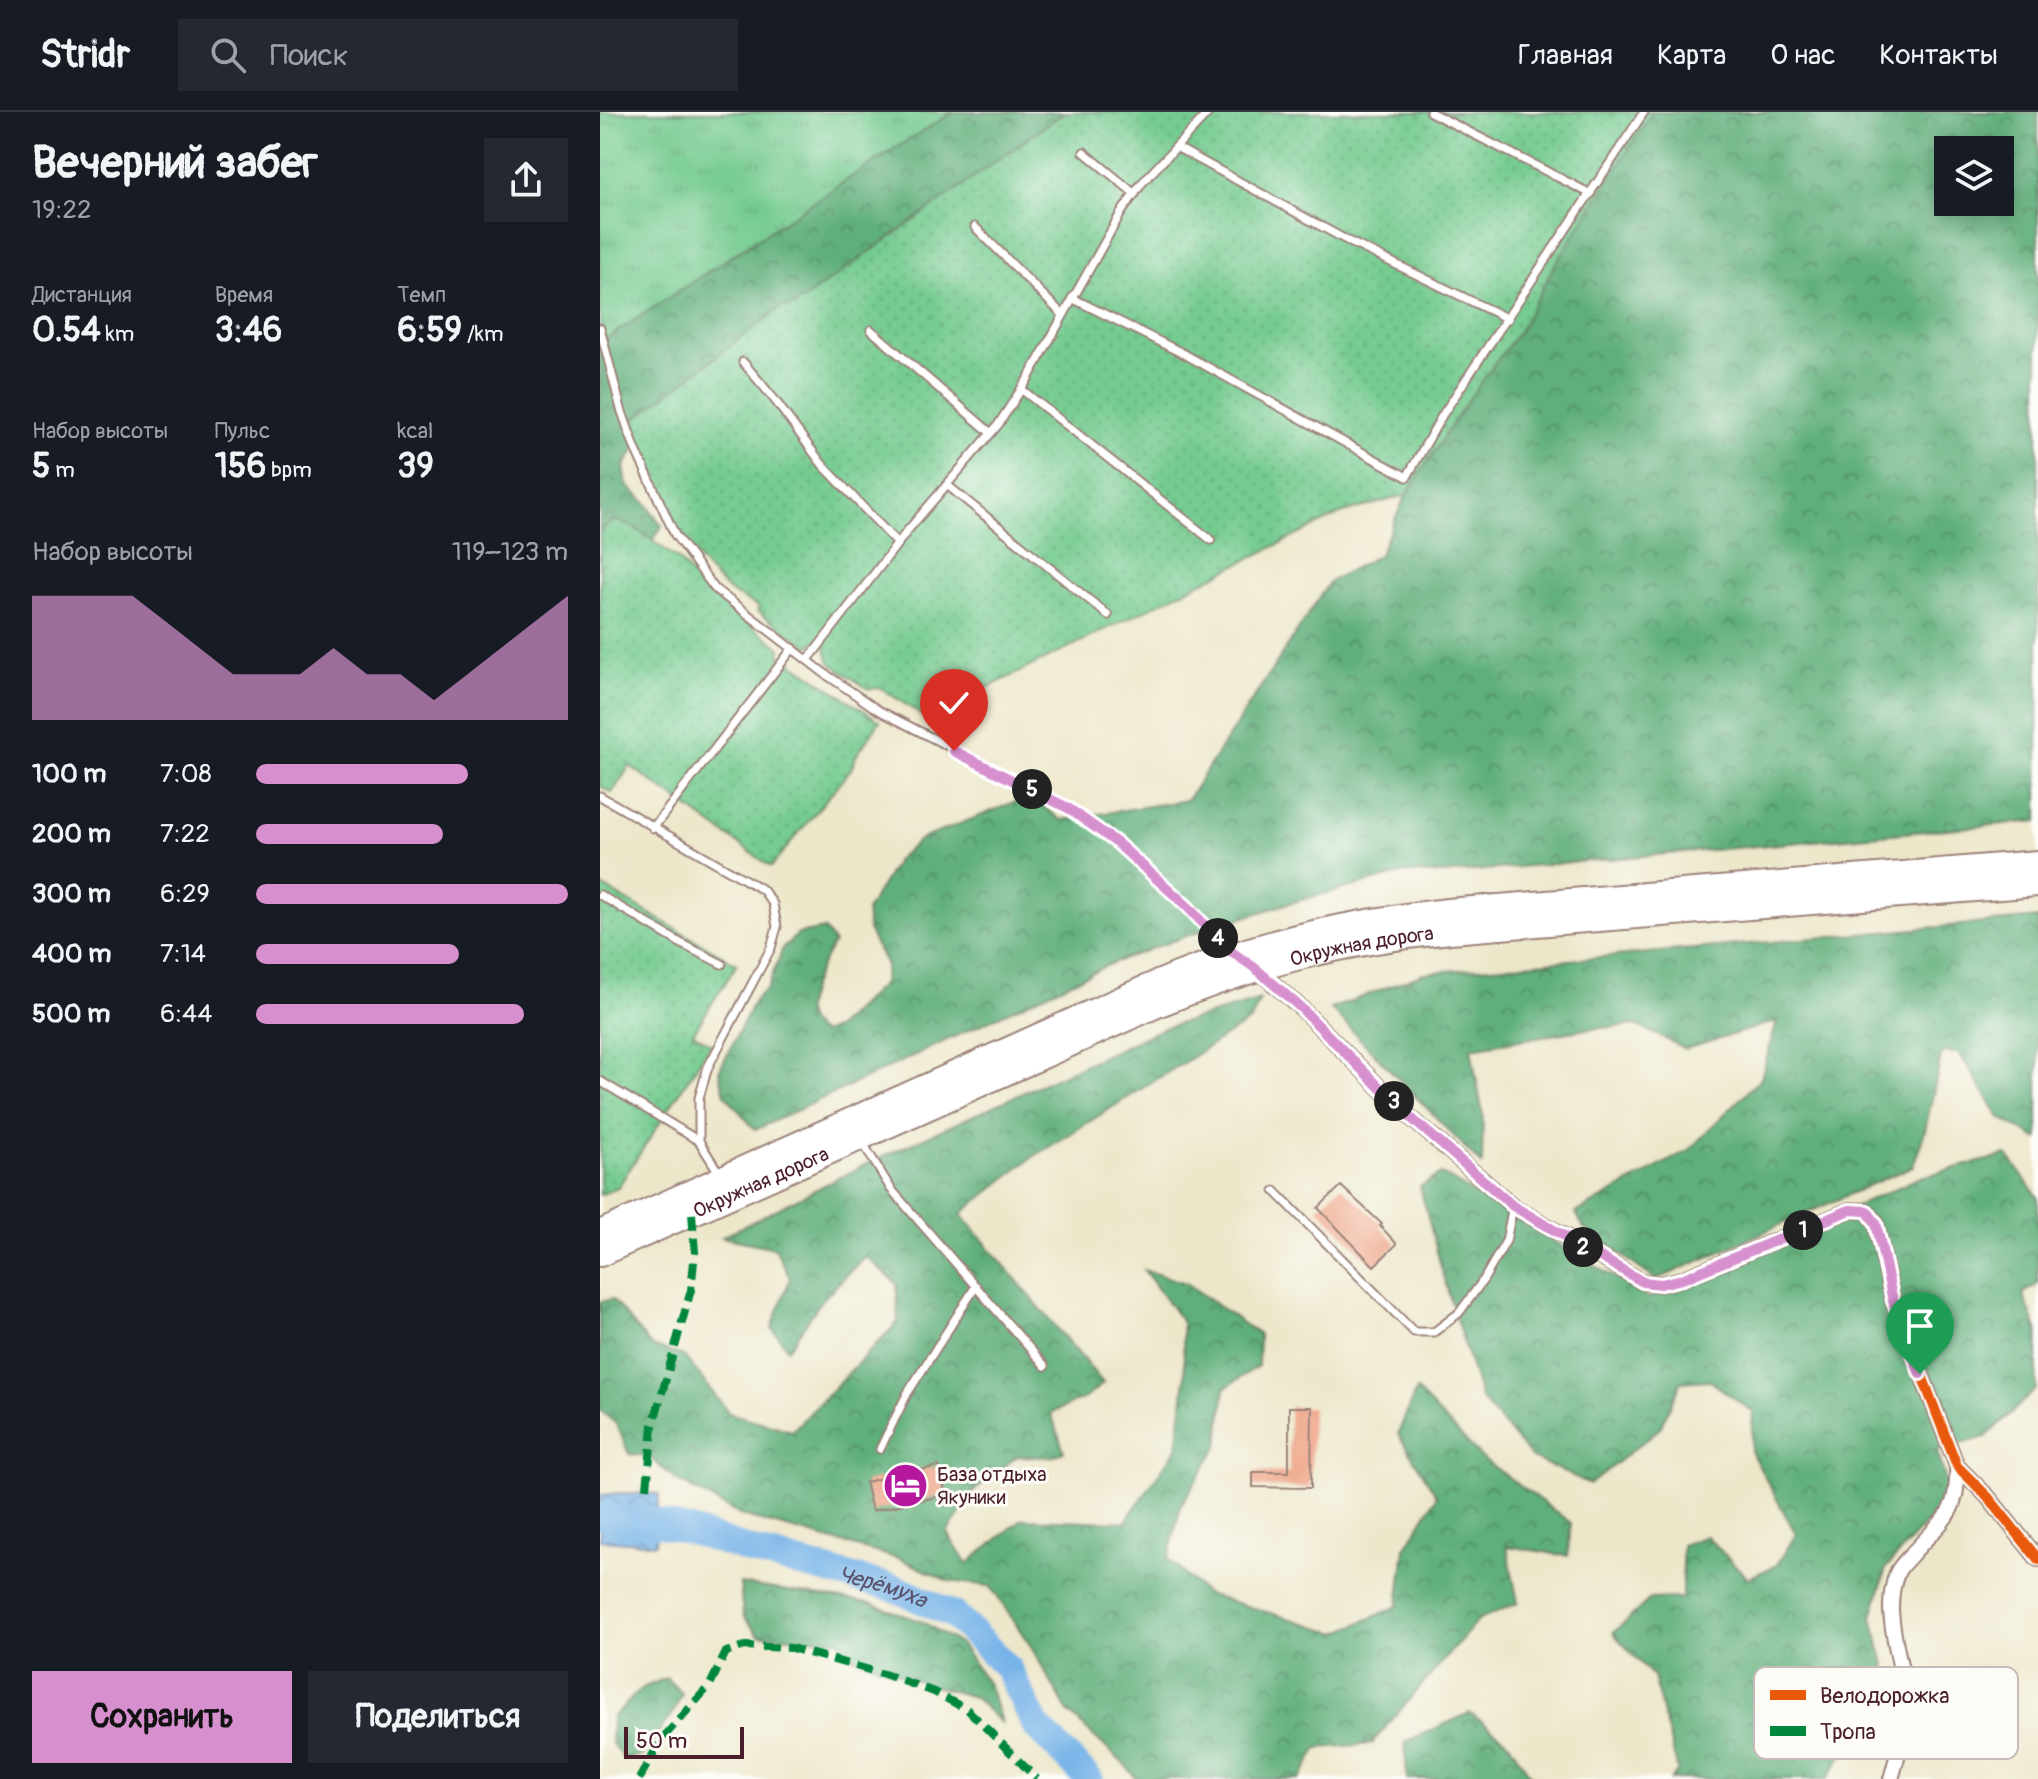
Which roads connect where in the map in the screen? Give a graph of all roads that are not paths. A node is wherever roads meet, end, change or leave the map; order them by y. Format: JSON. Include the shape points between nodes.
{"nodes":[{"id":1,"x":1209,"y":112,"type":"edge"},
{"id":2,"x":1430,"y":112,"type":"edge"},
{"id":3,"x":1644,"y":112,"type":"edge"},
{"id":4,"x":1176,"y":147,"type":"junction"},
{"id":5,"x":1084,"y":152,"type":"dead end"},
{"id":6,"x":1135,"y":194,"type":"junction"},
{"id":7,"x":1591,"y":194,"type":"junction"},
{"id":8,"x":975,"y":227,"type":"dead end"},
{"id":9,"x":1072,"y":298,"type":"junction"},
{"id":10,"x":1062,"y":314,"type":"junction"},
{"id":11,"x":1508,"y":319,"type":"junction"},
{"id":12,"x":600,"y":328,"type":"edge"},
{"id":13,"x":871,"y":330,"type":"dead end"},
{"id":14,"x":743,"y":362,"type":"dead end"},
{"id":15,"x":1021,"y":389,"type":"junction"},
{"id":16,"x":991,"y":433,"type":"junction"},
{"id":17,"x":947,"y":485,"type":"junction"},
{"id":18,"x":1211,"y":540,"type":"dead end"},
{"id":19,"x":898,"y":544,"type":"junction"},
{"id":20,"x":1108,"y":615,"type":"dead end"},
{"id":21,"x":793,"y":648,"type":"junction"},
{"id":22,"x":808,"y":660,"type":"junction"},
{"id":23,"x":600,"y":796,"type":"edge"},
{"id":24,"x":653,"y":828,"type":"junction"},
{"id":25,"x":2038,"y":863,"type":"edge"},
{"id":26,"x":2038,"y":884,"type":"edge"},
{"id":27,"x":600,"y":895,"type":"edge"},
{"id":28,"x":1234,"y":953,"type":"junction"},
{"id":29,"x":722,"y":964,"type":"dead end"},
{"id":30,"x":1255,"y":968,"type":"junction"},
{"id":31,"x":600,"y":1081,"type":"edge"},
{"id":32,"x":860,"y":1138,"type":"junction"},
{"id":33,"x":699,"y":1141,"type":"junction"},
{"id":34,"x":722,"y":1178,"type":"junction"},
{"id":35,"x":1275,"y":1191,"type":"dead end"},
{"id":36,"x":1513,"y":1206,"type":"junction"},
{"id":37,"x":600,"y":1233,"type":"edge"},
{"id":38,"x":600,"y":1254,"type":"edge"},
{"id":39,"x":976,"y":1286,"type":"junction"},
{"id":40,"x":1045,"y":1366,"type":"dead end"},
{"id":41,"x":880,"y":1449,"type":"dead end"},
{"id":42,"x":1957,"y":1466,"type":"junction"},
{"id":43,"x":2038,"y":1559,"type":"edge"},
{"id":44,"x":1899,"y":1667,"type":"edge"},
{"id":45,"x":1896,"y":1759,"type":"edge"},
{"id":46,"x":1891,"y":1779,"type":"edge"}],
"edges":[{"from":1,"to":4,"type":"lane"},
{"from":2,"to":7,"type":"lane"},
{"from":3,"to":7,"type":"lane"},
{"from":4,"to":6,"type":"lane"},
{"from":4,"to":11,"type":"lane","via":[[1350,242]]},
{"from":5,"to":6,"type":"lane"},
{"from":6,"to":9,"type":"lane"},
{"from":7,"to":11,"type":"lane"},
{"from":8,"to":10,"type":"lane"},
{"from":9,"to":10,"type":"lane"},
{"from":9,"to":11,"type":"lane","via":[[1407,477]]},
{"from":10,"to":15,"type":"lane"},
{"from":12,"to":21,"type":"lane","via":[[635,448],[675,535],[715,589]]},
{"from":13,"to":16,"type":"lane"},
{"from":14,"to":19,"type":"lane","via":[[822,464]]},
{"from":15,"to":16,"type":"lane"},
{"from":15,"to":18,"type":"lane"},
{"from":16,"to":17,"type":"lane"},
{"from":17,"to":19,"type":"lane"},
{"from":17,"to":20,"type":"lane"},
{"from":19,"to":22,"type":"lane"},
{"from":21,"to":22,"type":"lane"},
{"from":21,"to":24,"type":"lane"},
{"from":22,"to":28,"type":"lane","via":[[900,723],[1068,808],[1142,864]]},
{"from":23,"to":24,"type":"lane"},
{"from":24,"to":33,"type":"lane","via":[[763,890],[773,904],[777,927],[708,1067],[699,1098]]},
{"from":25,"to":28,"type":"main road","name":"Окружная дорога","via":[[1423,913],[1308,933]]},
{"from":26,"to":30,"type":"main road","name":"Окружная дорога","via":[[1425,933],[1336,947]]},
{"from":27,"to":29,"type":"lane"},
{"from":28,"to":30,"type":"street"},
{"from":28,"to":34,"type":"main road","name":"Окружная дорога"},
{"from":30,"to":32,"type":"main road","name":"Окружная дорога","via":[[1157,1005]]},
{"from":30,"to":36,"type":"street","via":[[1403,1111]]},
{"from":31,"to":33,"type":"lane"},
{"from":32,"to":38,"type":"main road","name":"Окружная дорога"},
{"from":32,"to":39,"type":"lane","via":[[891,1189]]},
{"from":33,"to":34,"type":"lane"},
{"from":34,"to":37,"type":"main road","name":"Окружная дорога"},
{"from":35,"to":36,"type":"lane","via":[[1414,1332],[1434,1332],[1459,1313],[1506,1241]]},
{"from":36,"to":42,"type":"street","via":[[1643,1282],[1661,1284],[1850,1210],[1867,1211],[1876,1223],[1893,1301]]},
{"from":39,"to":40,"type":"lane"},
{"from":39,"to":41,"type":"lane","via":[[907,1394]]},
{"from":42,"to":43,"type":"street"},
{"from":42,"to":44,"type":"street","via":[[1952,1509],[1897,1571],[1892,1624]]},
{"from":45,"to":46,"type":"street"}]}
